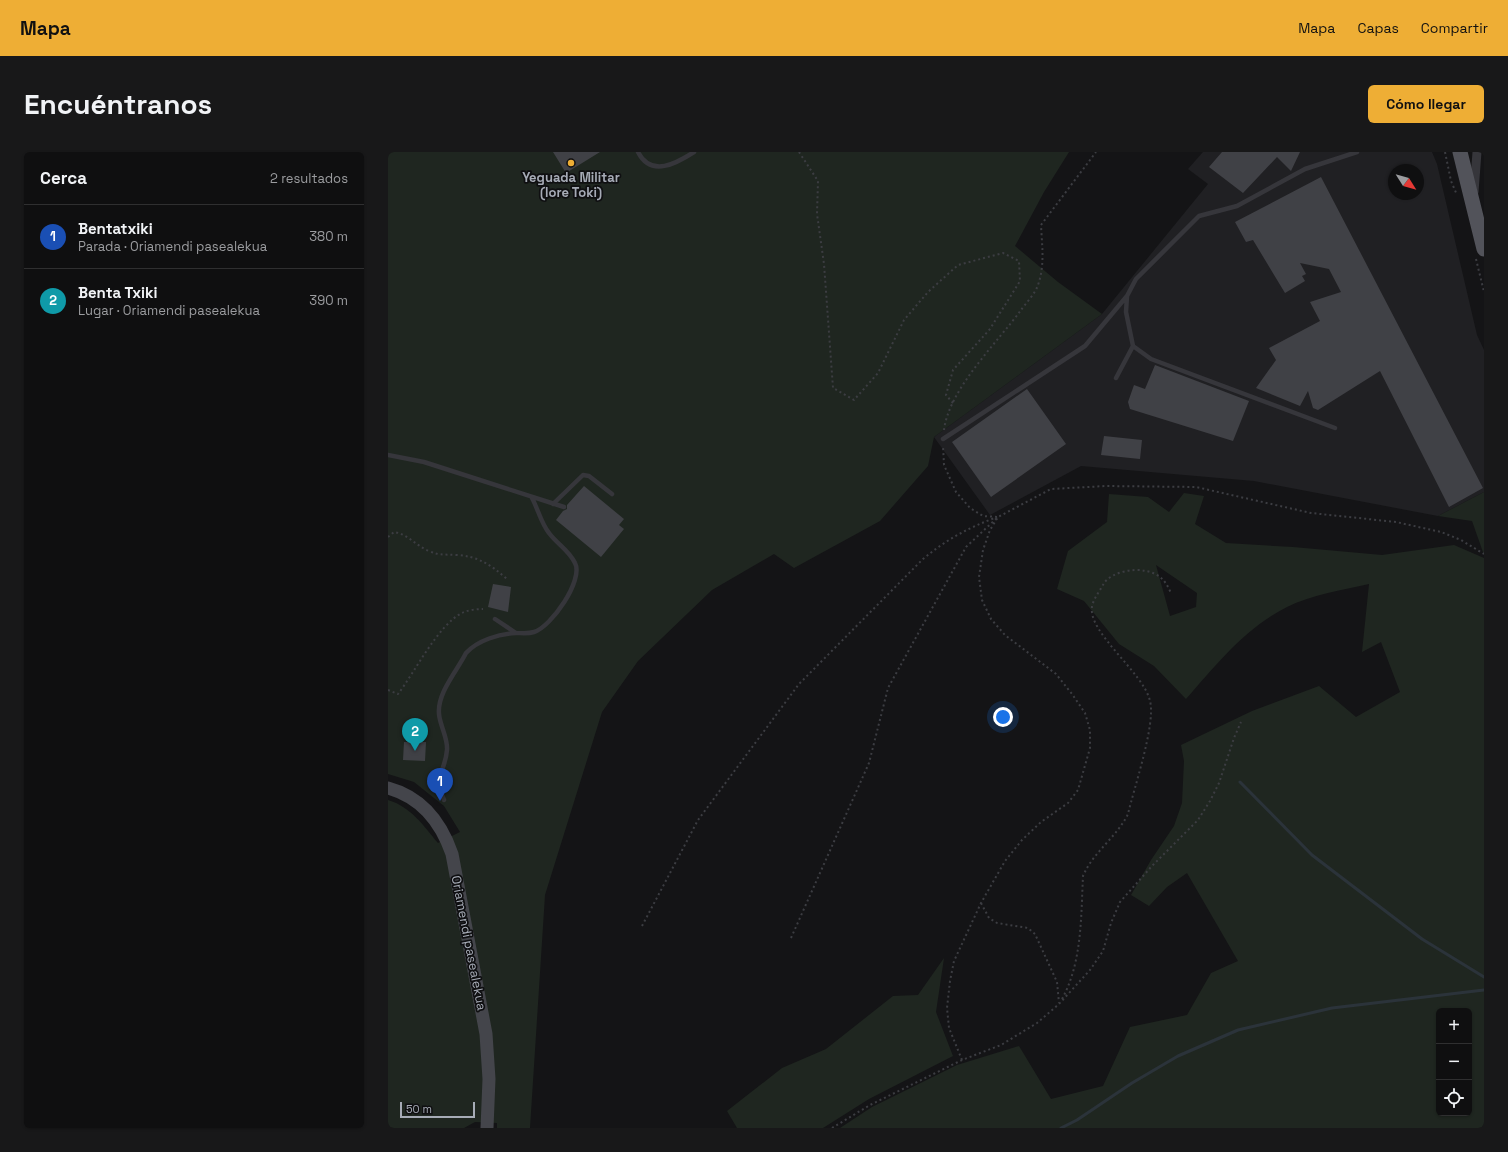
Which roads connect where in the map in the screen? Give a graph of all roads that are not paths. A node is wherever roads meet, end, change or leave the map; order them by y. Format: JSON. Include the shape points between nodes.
{"nodes":[{"id":1,"x":638,"y":152,"type":"edge"},
{"id":2,"x":694,"y":152,"type":"edge"},
{"id":3,"x":1357,"y":152,"type":"edge"},
{"id":4,"x":1460,"y":152,"type":"edge"},
{"id":5,"x":1477,"y":152,"type":"edge"},
{"id":6,"x":1472,"y":207,"type":"junction"},
{"id":7,"x":1484,"y":249,"type":"edge"},
{"id":8,"x":1127,"y":296,"type":"junction"},
{"id":9,"x":1133,"y":346,"type":"junction"},
{"id":10,"x":1116,"y":378,"type":"dead end"},
{"id":11,"x":1335,"y":428,"type":"dead end"},
{"id":12,"x":943,"y":439,"type":"road end"},
{"id":13,"x":388,"y":455,"type":"edge"},
{"id":14,"x":612,"y":494,"type":"dead end"},
{"id":15,"x":532,"y":498,"type":"junction"},
{"id":16,"x":552,"y":504,"type":"junction"},
{"id":17,"x":564,"y":507,"type":"dead end"},
{"id":18,"x":495,"y":619,"type":"dead end"},
{"id":19,"x":516,"y":633,"type":"junction"},
{"id":20,"x":388,"y":788,"type":"edge"},
{"id":21,"x":444,"y":800,"type":"dead end"},
{"id":22,"x":487,"y":1128,"type":"edge"}],
"edges":[{"from":1,"to":2,"type":"lane","via":[[640,157],[651,165],[665,168]]},
{"from":3,"to":8,"type":"lane","via":[[1305,169],[1238,206],[1199,216],[1136,280]]},
{"from":4,"to":6,"type":"main road"},
{"from":5,"to":6,"type":"street"},
{"from":6,"to":7,"type":"main road"},
{"from":8,"to":9,"type":"lane","via":[[1126,312]]},
{"from":8,"to":12,"type":"lane","via":[[1085,346]]},
{"from":9,"to":10,"type":"lane"},
{"from":9,"to":11,"type":"lane","via":[[1151,359]]},
{"from":13,"to":15,"type":"lane","via":[[424,462]]},
{"from":14,"to":16,"type":"lane","via":[[589,476],[582,475]]},
{"from":15,"to":16,"type":"lane"},
{"from":15,"to":19,"type":"lane","via":[[543,526],[576,564],[577,577],[573,588],[545,625],[535,632]]},
{"from":16,"to":17,"type":"lane"},
{"from":18,"to":19,"type":"lane"},
{"from":19,"to":21,"type":"lane","via":[[502,634],[471,648],[439,705],[447,749],[438,779]]},
{"from":20,"to":22,"type":"main road","name":"Oriamendi pasealekua","via":[[410,796],[431,815],[447,839],[452,854],[486,1034],[489,1079]]}]}
